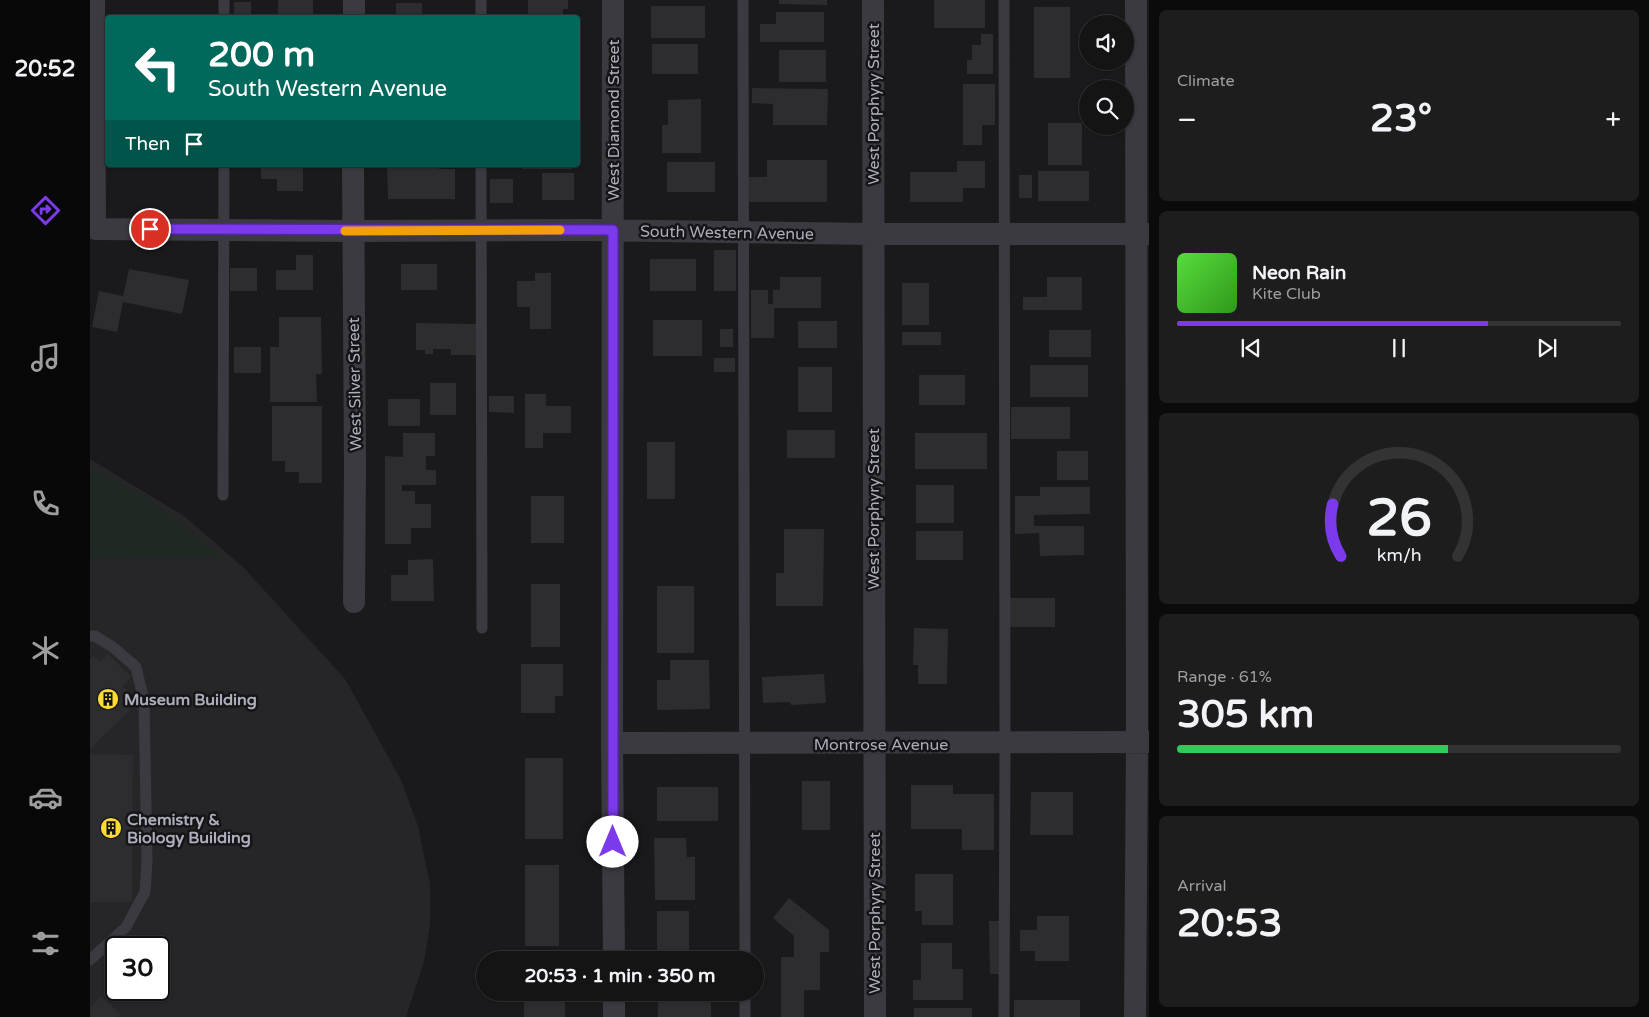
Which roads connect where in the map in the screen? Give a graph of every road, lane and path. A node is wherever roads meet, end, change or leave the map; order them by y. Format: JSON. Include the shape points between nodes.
{"nodes":[{"id":1,"x":94,"y":0,"type":"edge"},
{"id":2,"x":224,"y":0,"type":"edge"},
{"id":3,"x":354,"y":0,"type":"edge"},
{"id":4,"x":481,"y":0,"type":"edge"},
{"id":5,"x":613,"y":0,"type":"edge"},
{"id":6,"x":742,"y":0,"type":"edge"},
{"id":7,"x":873,"y":0,"type":"edge"},
{"id":8,"x":1004,"y":0,"type":"edge"},
{"id":9,"x":1136,"y":0,"type":"edge"},
{"id":10,"x":224,"y":15,"type":"edge"},
{"id":11,"x":354,"y":15,"type":"edge"},
{"id":12,"x":481,"y":15,"type":"edge"},
{"id":13,"x":224,"y":167,"type":"edge"},
{"id":14,"x":353,"y":167,"type":"edge"},
{"id":15,"x":481,"y":167,"type":"edge"},
{"id":16,"x":224,"y":230,"type":"junction"},
{"id":17,"x":481,"y":230,"type":"junction"},
{"id":18,"x":613,"y":230,"type":"junction"},
{"id":19,"x":353,"y":231,"type":"junction"},
{"id":20,"x":743,"y":232,"type":"junction"},
{"id":21,"x":872,"y":234,"type":"junction"},
{"id":22,"x":1003,"y":234,"type":"junction"},
{"id":23,"x":1143,"y":234,"type":"edge"},
{"id":24,"x":223,"y":495,"type":"dead end"},
{"id":25,"x":354,"y":602,"type":"dead end"},
{"id":26,"x":482,"y":628,"type":"dead end"},
{"id":27,"x":90,"y":636,"type":"edge"},
{"id":28,"x":1143,"y":742,"type":"edge"},
{"id":29,"x":1006,"y":743,"type":"junction"},
{"id":30,"x":612,"y":744,"type":"junction"},
{"id":31,"x":744,"y":744,"type":"junction"},
{"id":32,"x":873,"y":744,"type":"junction"},
{"id":33,"x":614,"y":951,"type":"edge"},
{"id":34,"x":745,"y":951,"type":"edge"},
{"id":35,"x":90,"y":960,"type":"edge"},
{"id":36,"x":614,"y":1001,"type":"edge"},
{"id":37,"x":745,"y":1001,"type":"edge"},
{"id":38,"x":614,"y":1017,"type":"edge"},
{"id":39,"x":745,"y":1017,"type":"edge"},
{"id":40,"x":875,"y":1017,"type":"edge"},
{"id":41,"x":1004,"y":1017,"type":"edge"},
{"id":42,"x":1135,"y":1017,"type":"edge"}],
"edges":[{"from":1,"to":16,"type":"street","name":"South Western Avenue","via":[[94,229]]},
{"from":2,"to":10,"type":"lane"},
{"from":3,"to":11,"type":"street"},
{"from":4,"to":12,"type":"lane"},
{"from":5,"to":18,"type":"street","name":"West Diamond Street"},
{"from":6,"to":20,"type":"lane"},
{"from":7,"to":21,"type":"street","name":"West Porphyry Street"},
{"from":8,"to":22,"type":"lane"},
{"from":9,"to":23,"type":"street"},
{"from":13,"to":16,"type":"lane"},
{"from":14,"to":19,"type":"street","name":"West Silver Street"},
{"from":15,"to":17,"type":"lane"},
{"from":16,"to":19,"type":"street","name":"South Western Avenue"},
{"from":16,"to":24,"type":"lane"},
{"from":17,"to":18,"type":"street","name":"South Western Avenue"},
{"from":17,"to":19,"type":"street","name":"South Western Avenue"},
{"from":17,"to":26,"type":"lane"},
{"from":18,"to":20,"type":"street","name":"South Western Avenue"},
{"from":18,"to":30,"type":"street","name":"West Diamond Street"},
{"from":19,"to":25,"type":"street","name":"West Silver Street"},
{"from":20,"to":21,"type":"street","name":"South Western Avenue"},
{"from":20,"to":31,"type":"lane"},
{"from":21,"to":22,"type":"street","name":"South Western Avenue"},
{"from":21,"to":32,"type":"street","name":"West Porphyry Street"},
{"from":22,"to":23,"type":"street","name":"South Western Avenue"},
{"from":22,"to":29,"type":"lane"},
{"from":23,"to":28,"type":"street"},
{"from":27,"to":35,"type":"lane","via":[[114,648],[136,667],[144,701],[147,862],[145,892],[126,927]]},
{"from":28,"to":29,"type":"street","name":"Montrose Avenue"},
{"from":28,"to":42,"type":"street"},
{"from":29,"to":32,"type":"street","name":"Montrose Avenue"},
{"from":29,"to":41,"type":"lane"},
{"from":30,"to":31,"type":"street","name":"Montrose Avenue"},
{"from":30,"to":33,"type":"street","name":"West Diamond Street"},
{"from":31,"to":32,"type":"street","name":"Montrose Avenue"},
{"from":31,"to":34,"type":"lane"},
{"from":32,"to":40,"type":"street","name":"West Porphyry Street"},
{"from":36,"to":38,"type":"street"},
{"from":37,"to":39,"type":"lane"}]}
